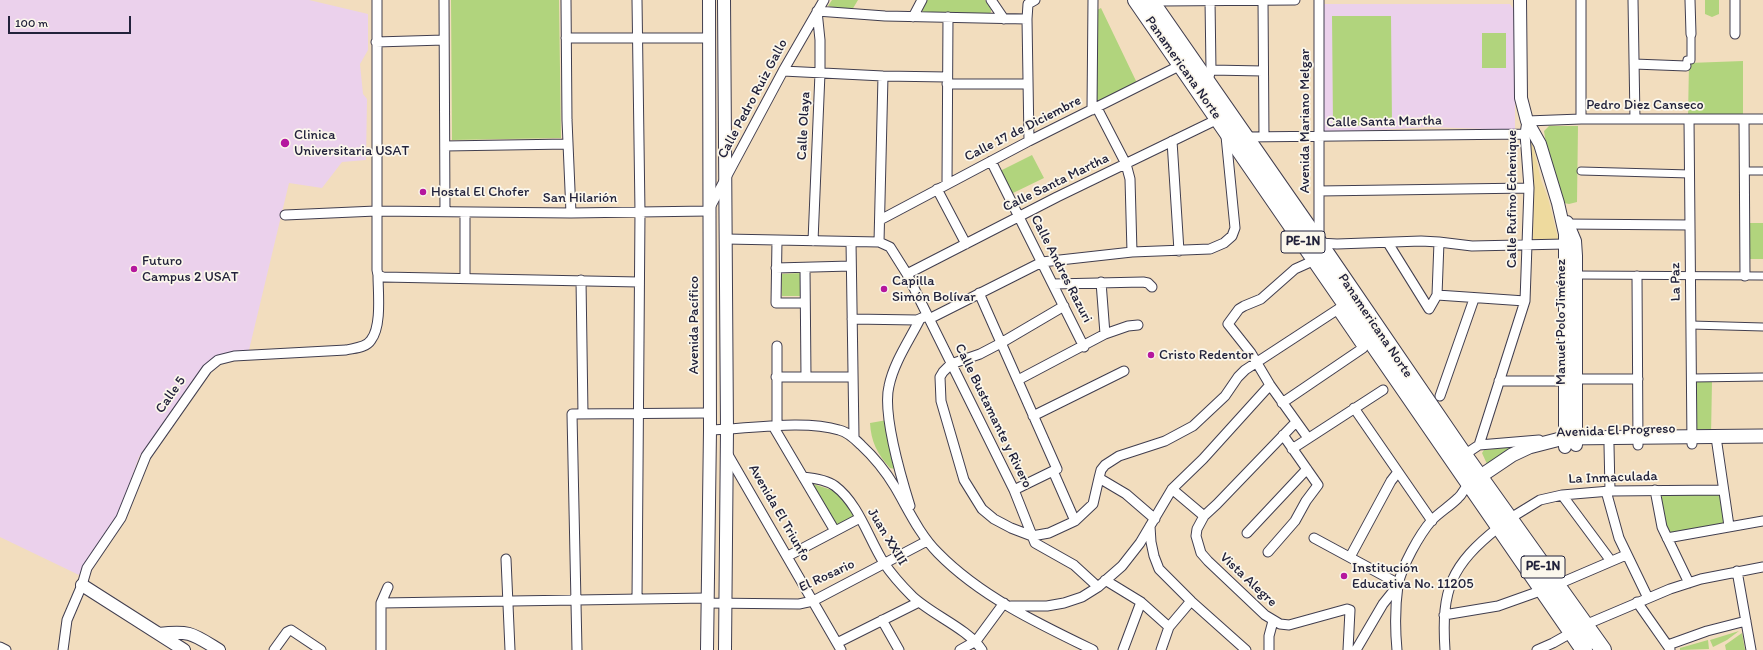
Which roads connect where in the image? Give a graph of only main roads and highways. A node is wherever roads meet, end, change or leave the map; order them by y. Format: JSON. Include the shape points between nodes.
{"nodes":[{"id":1,"x":1136,"y":0,"type":"edge"},
{"id":2,"x":1156,"y":2,"type":"edge"},
{"id":3,"x":1763,"y":436,"type":"edge"},
{"id":4,"x":1716,"y":440,"type":"junction"},
{"id":5,"x":1638,"y":441,"type":"junction"},
{"id":6,"x":1570,"y":442,"type":"junction"},
{"id":7,"x":1763,"y":443,"type":"edge"},
{"id":8,"x":1473,"y":487,"type":"junction"},
{"id":9,"x":1578,"y":628,"type":"junction"},
{"id":10,"x":1584,"y":650,"type":"edge"},
{"id":11,"x":1603,"y":650,"type":"edge"}],
"edges":[{"from":1,"to":8,"type":"highway","name":"Panamericana Norte","number":"PE-1N","via":[[1315,260],[1341,307]]},
{"from":2,"to":8,"type":"highway","name":"Panamericana Norte","number":"PE-1N","via":[[1209,77],[1245,137],[1464,455]]},
{"from":3,"to":4,"type":"main road","name":"Avenida El Progreso"},
{"from":4,"to":5,"type":"main road","name":"Avenida El Progreso"},
{"from":4,"to":7,"type":"main road","name":"Avenida El Progreso"},
{"from":5,"to":6,"type":"main road","name":"Avenida El Progreso"},
{"from":5,"to":6,"type":"main road","name":"Avenida El Progreso","via":[[1609,445]]},
{"from":6,"to":8,"type":"main road","name":"Avenida El Progreso","via":[[1525,458]]},
{"from":8,"to":9,"type":"highway","name":"Panamericana Norte","number":"PE-1N","via":[[1504,523]]},
{"from":9,"to":10,"type":"highway","name":"Panamericana Norte","number":"PE-1N"},
{"from":9,"to":11,"type":"highway","name":"Panamericana Norte","number":"PE-1N"}]}
